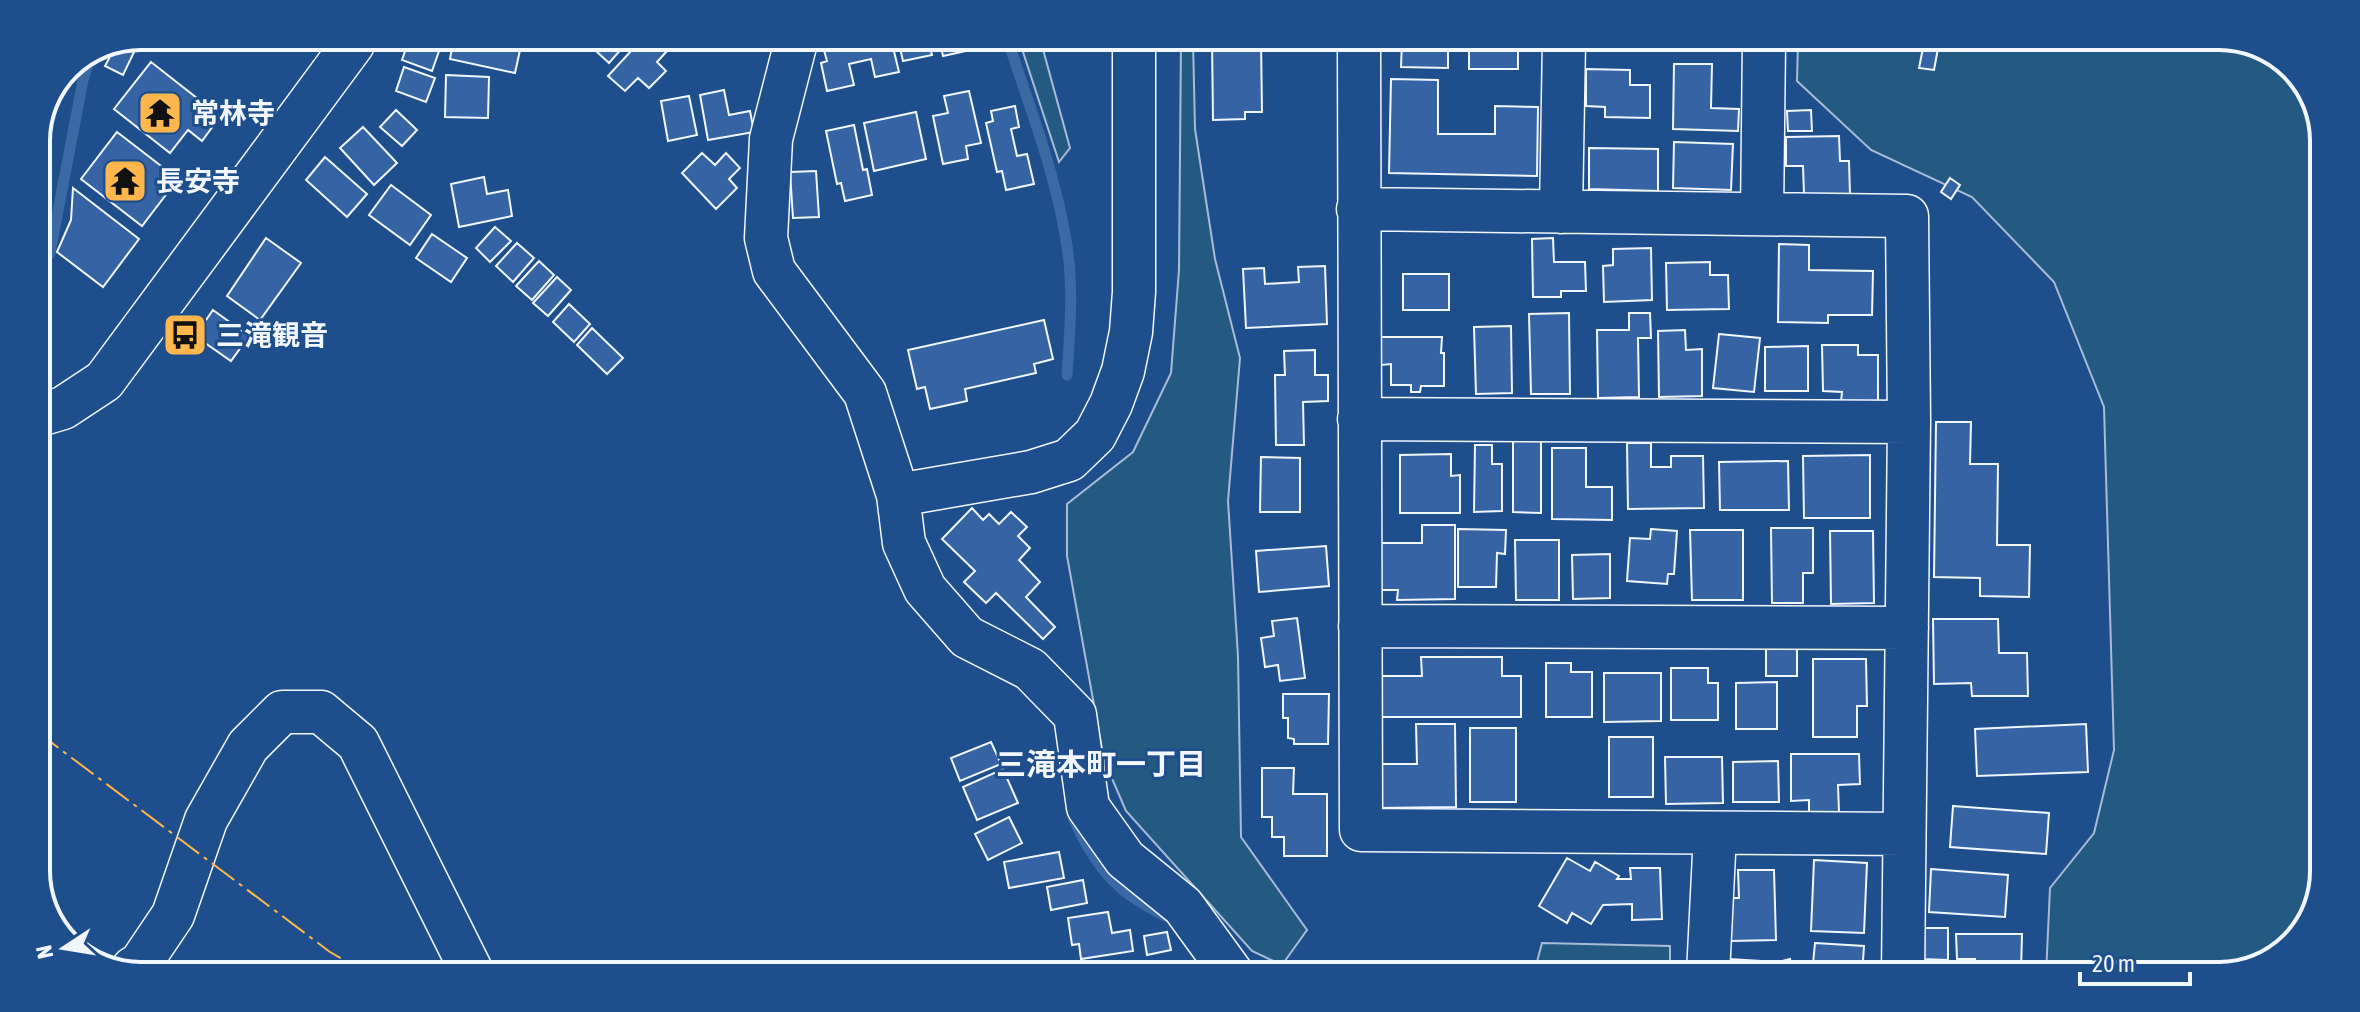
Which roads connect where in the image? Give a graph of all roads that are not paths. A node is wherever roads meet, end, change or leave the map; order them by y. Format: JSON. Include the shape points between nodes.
{"nodes":[{"id":1,"x":347,"y":50,"type":"edge"},
{"id":2,"x":794,"y":50,"type":"edge"},
{"id":3,"x":1359,"y":50,"type":"edge"},
{"id":4,"x":1564,"y":50,"type":"edge"},
{"id":5,"x":1764,"y":50,"type":"edge"},
{"id":6,"x":1134,"y":58,"type":"edge"},
{"id":7,"x":1358,"y":209,"type":"junction"},
{"id":8,"x":1561,"y":212,"type":"junction"},
{"id":9,"x":1762,"y":214,"type":"junction"},
{"id":10,"x":50,"y":412,"type":"edge"},
{"id":11,"x":1359,"y":419,"type":"junction"},
{"id":12,"x":1909,"y":422,"type":"junction"},
{"id":13,"x":898,"y":495,"type":"junction"},
{"id":14,"x":1360,"y":626,"type":"junction"},
{"id":15,"x":1907,"y":628,"type":"junction"},
{"id":16,"x":1715,"y":834,"type":"junction"},
{"id":17,"x":1904,"y":834,"type":"junction"},
{"id":18,"x":141,"y":962,"type":"edge"},
{"id":19,"x":467,"y":962,"type":"edge"},
{"id":20,"x":1224,"y":962,"type":"edge"},
{"id":21,"x":1709,"y":962,"type":"edge"},
{"id":22,"x":1903,"y":962,"type":"edge"}],
"edges":[{"from":1,"to":10,"type":"street","via":[[104,381]]},
{"from":2,"to":13,"type":"street","via":[[771,139],[766,238],[774,271],[865,393]]},
{"from":3,"to":7,"type":"street"},
{"from":4,"to":8,"type":"street"},
{"from":5,"to":9,"type":"street"},
{"from":6,"to":13,"type":"street","via":[[1131,332],[1123,371],[1095,435],[1069,460],[1031,472]]},
{"from":7,"to":8,"type":"street"},
{"from":7,"to":11,"type":"street"},
{"from":8,"to":9,"type":"street"},
{"from":9,"to":12,"type":"street","via":[[1907,216]]},
{"from":11,"to":12,"type":"street"},
{"from":11,"to":14,"type":"street"},
{"from":12,"to":15,"type":"street"},
{"from":13,"to":20,"type":"street","via":[[904,543],[925,589],[967,637],[1030,669],[1075,715],[1088,807],[1125,859],[1183,906]]},
{"from":14,"to":15,"type":"street"},
{"from":14,"to":16,"type":"street","via":[[1361,830]]},
{"from":15,"to":17,"type":"street"},
{"from":16,"to":17,"type":"street"},
{"from":16,"to":21,"type":"street"},
{"from":17,"to":22,"type":"street"},
{"from":18,"to":19,"type":"street","via":[[173,915],[206,820],[248,746],[282,712],[321,712],[358,743]]}]}
